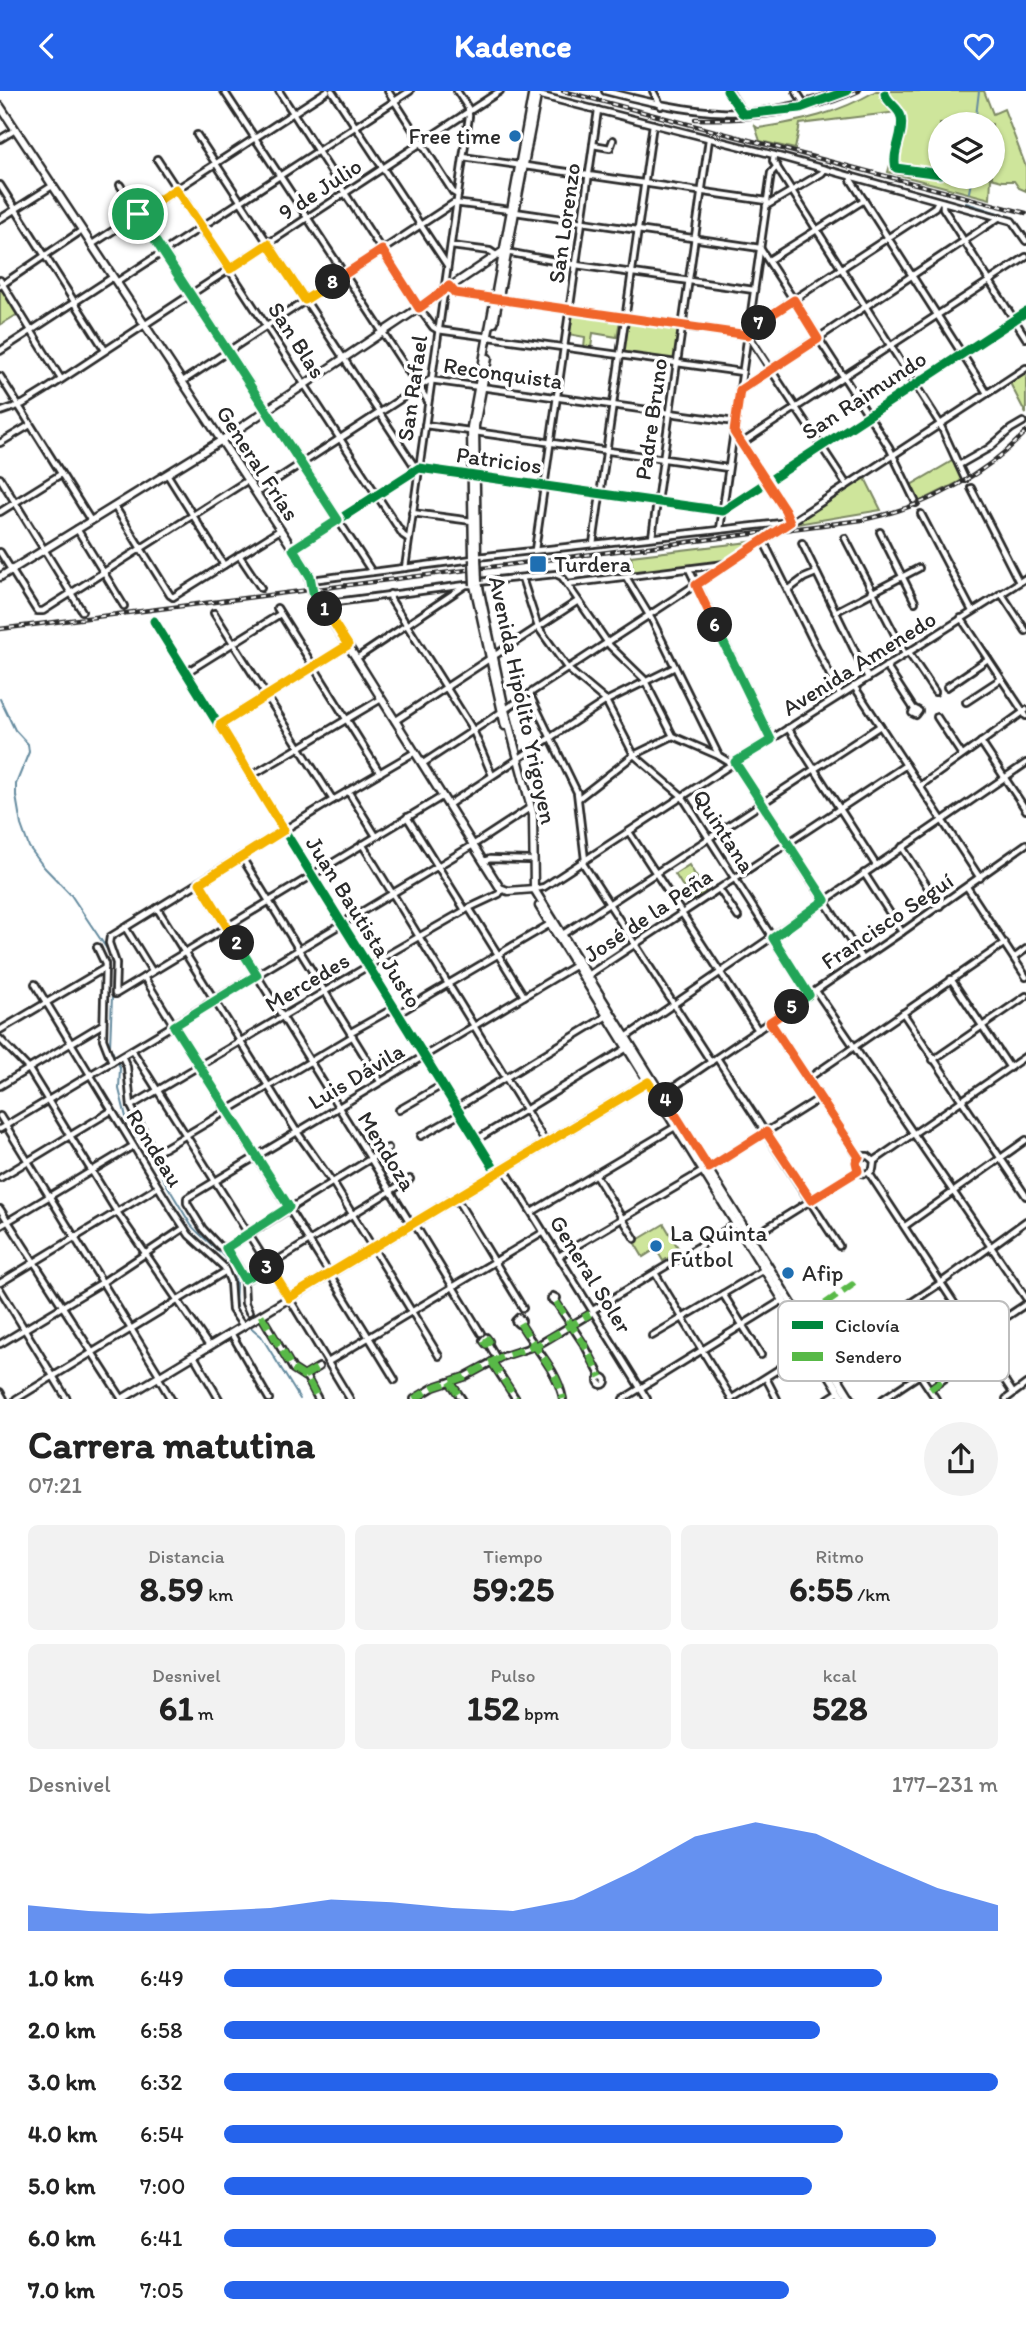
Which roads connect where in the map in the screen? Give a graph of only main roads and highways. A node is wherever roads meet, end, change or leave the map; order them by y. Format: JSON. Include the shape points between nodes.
{"nodes":[{"id":1,"x":533,"y":92,"type":"edge"},
{"id":2,"x":0,"y":106,"type":"edge"},
{"id":3,"x":504,"y":252,"type":"junction"},
{"id":4,"x":222,"y":440,"type":"junction"},
{"id":5,"x":474,"y":476,"type":"junction"},
{"id":6,"x":475,"y":558,"type":"junction"},
{"id":7,"x":0,"y":577,"type":"edge"},
{"id":8,"x":516,"y":759,"type":"junction"},
{"id":9,"x":532,"y":889,"type":"junction"},
{"id":10,"x":578,"y":964,"type":"junction"},
{"id":11,"x":586,"y":977,"type":"junction"},
{"id":12,"x":651,"y":1081,"type":"junction"},
{"id":13,"x":660,"y":1096,"type":"junction"},
{"id":14,"x":706,"y":1169,"type":"junction"},
{"id":15,"x":749,"y":1239,"type":"junction"},
{"id":16,"x":784,"y":1301,"type":"edge"},
{"id":17,"x":788,"y":1301,"type":"edge"},
{"id":18,"x":837,"y":1381,"type":"edge"},
{"id":19,"x":838,"y":1381,"type":"edge"},
{"id":20,"x":842,"y":1390,"type":"junction"},
{"id":21,"x":122,"y":1398,"type":"edge"},
{"id":22,"x":844,"y":1398,"type":"edge"},
{"id":23,"x":851,"y":1398,"type":"edge"}],
"edges":[{"from":1,"to":3,"type":"main road","name":"Avenida Hipólito Yrigoyen"},
{"from":2,"to":4,"type":"main road","name":"General Frías"},
{"from":3,"to":4,"type":"main road"},
{"from":3,"to":5,"type":"main road","name":"Avenida Hipólito Yrigoyen","via":[[473,432]]},
{"from":4,"to":7,"type":"main road"},
{"from":4,"to":9,"type":"main road","name":"General Frías","bridge":true,"via":[[309,574],[314,597],[502,889]]},
{"from":5,"to":6,"type":"main road","name":"Avenida Hipólito Yrigoyen"},
{"from":5,"to":6,"type":"main road","name":"Avenida Hipólito Yrigoyen"},
{"from":6,"to":8,"type":"main road","name":"Avenida Hipólito Yrigoyen","bridge":true,"via":[[473,584]]},
{"from":8,"to":9,"type":"main road","name":"Avenida Hipólito Yrigoyen","via":[[531,823]]},
{"from":8,"to":9,"type":"main road","name":"Avenida Hipólito Yrigoyen","via":[[534,819]]},
{"from":9,"to":10,"type":"main road"},
{"from":9,"to":10,"type":"main road"},
{"from":10,"to":11,"type":"main road"},
{"from":11,"to":12,"type":"main road"},
{"from":11,"to":12,"type":"main road","via":[[626,1048]]},
{"from":12,"to":13,"type":"main road"},
{"from":12,"to":21,"type":"main road"},
{"from":13,"to":14,"type":"main road"},
{"from":13,"to":14,"type":"main road"},
{"from":14,"to":15,"type":"main road"},
{"from":15,"to":16,"type":"main road"},
{"from":15,"to":17,"type":"main road"},
{"from":18,"to":20,"type":"main road"},
{"from":19,"to":20,"type":"main road"},
{"from":20,"to":22,"type":"main road"},
{"from":20,"to":23,"type":"main road"}]}
